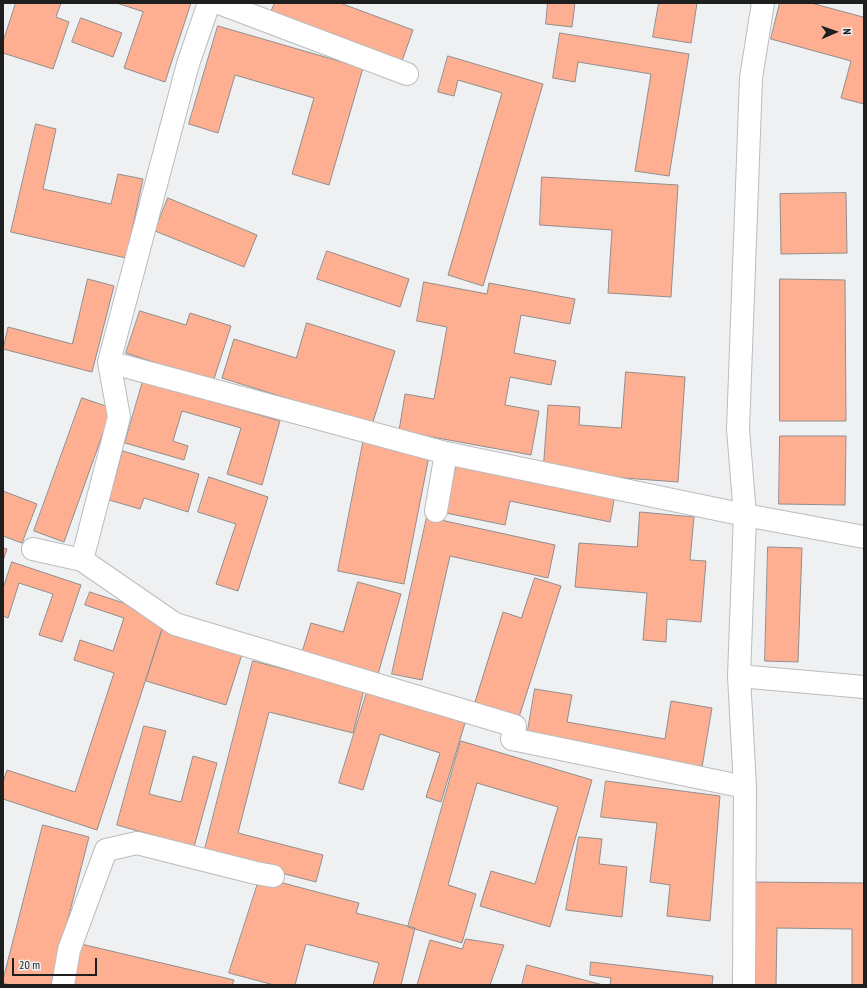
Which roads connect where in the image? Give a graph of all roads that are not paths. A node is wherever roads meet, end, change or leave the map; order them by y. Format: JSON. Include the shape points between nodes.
{"nodes":[{"id":1,"x":209,"y":3,"type":"edge"},
{"id":2,"x":219,"y":3,"type":"edge"},
{"id":3,"x":763,"y":3,"type":"edge"},
{"id":4,"x":408,"y":74,"type":"dead end"},
{"id":5,"x":109,"y":362,"type":"junction"},
{"id":6,"x":446,"y":453,"type":"junction"},
{"id":7,"x":436,"y":511,"type":"dead end"},
{"id":8,"x":745,"y":515,"type":"junction"},
{"id":9,"x":864,"y":536,"type":"edge"},
{"id":10,"x":33,"y":549,"type":"dead end"},
{"id":11,"x":82,"y":560,"type":"junction"},
{"id":12,"x":739,"y":676,"type":"junction"},
{"id":13,"x":864,"y":687,"type":"edge"},
{"id":14,"x":745,"y":787,"type":"junction"},
{"id":15,"x":273,"y":876,"type":"dead end"},
{"id":16,"x":63,"y":985,"type":"edge"},
{"id":17,"x":744,"y":985,"type":"edge"}],
"edges":[{"from":1,"to":5,"type":"street","via":[[188,64]]},
{"from":2,"to":4,"type":"street"},
{"from":3,"to":8,"type":"street","via":[[751,78],[738,429]]},
{"from":5,"to":6,"type":"street"},
{"from":5,"to":11,"type":"street","via":[[119,417]]},
{"from":6,"to":7,"type":"street"},
{"from":6,"to":8,"type":"street"},
{"from":8,"to":9,"type":"street"},
{"from":8,"to":12,"type":"street"},
{"from":10,"to":11,"type":"street"},
{"from":11,"to":14,"type":"street","via":[[175,624],[515,726],[512,739]]},
{"from":12,"to":13,"type":"street"},
{"from":12,"to":14,"type":"street"},
{"from":14,"to":17,"type":"street"},
{"from":15,"to":16,"type":"street","via":[[137,843],[106,850],[69,950]]}]}
